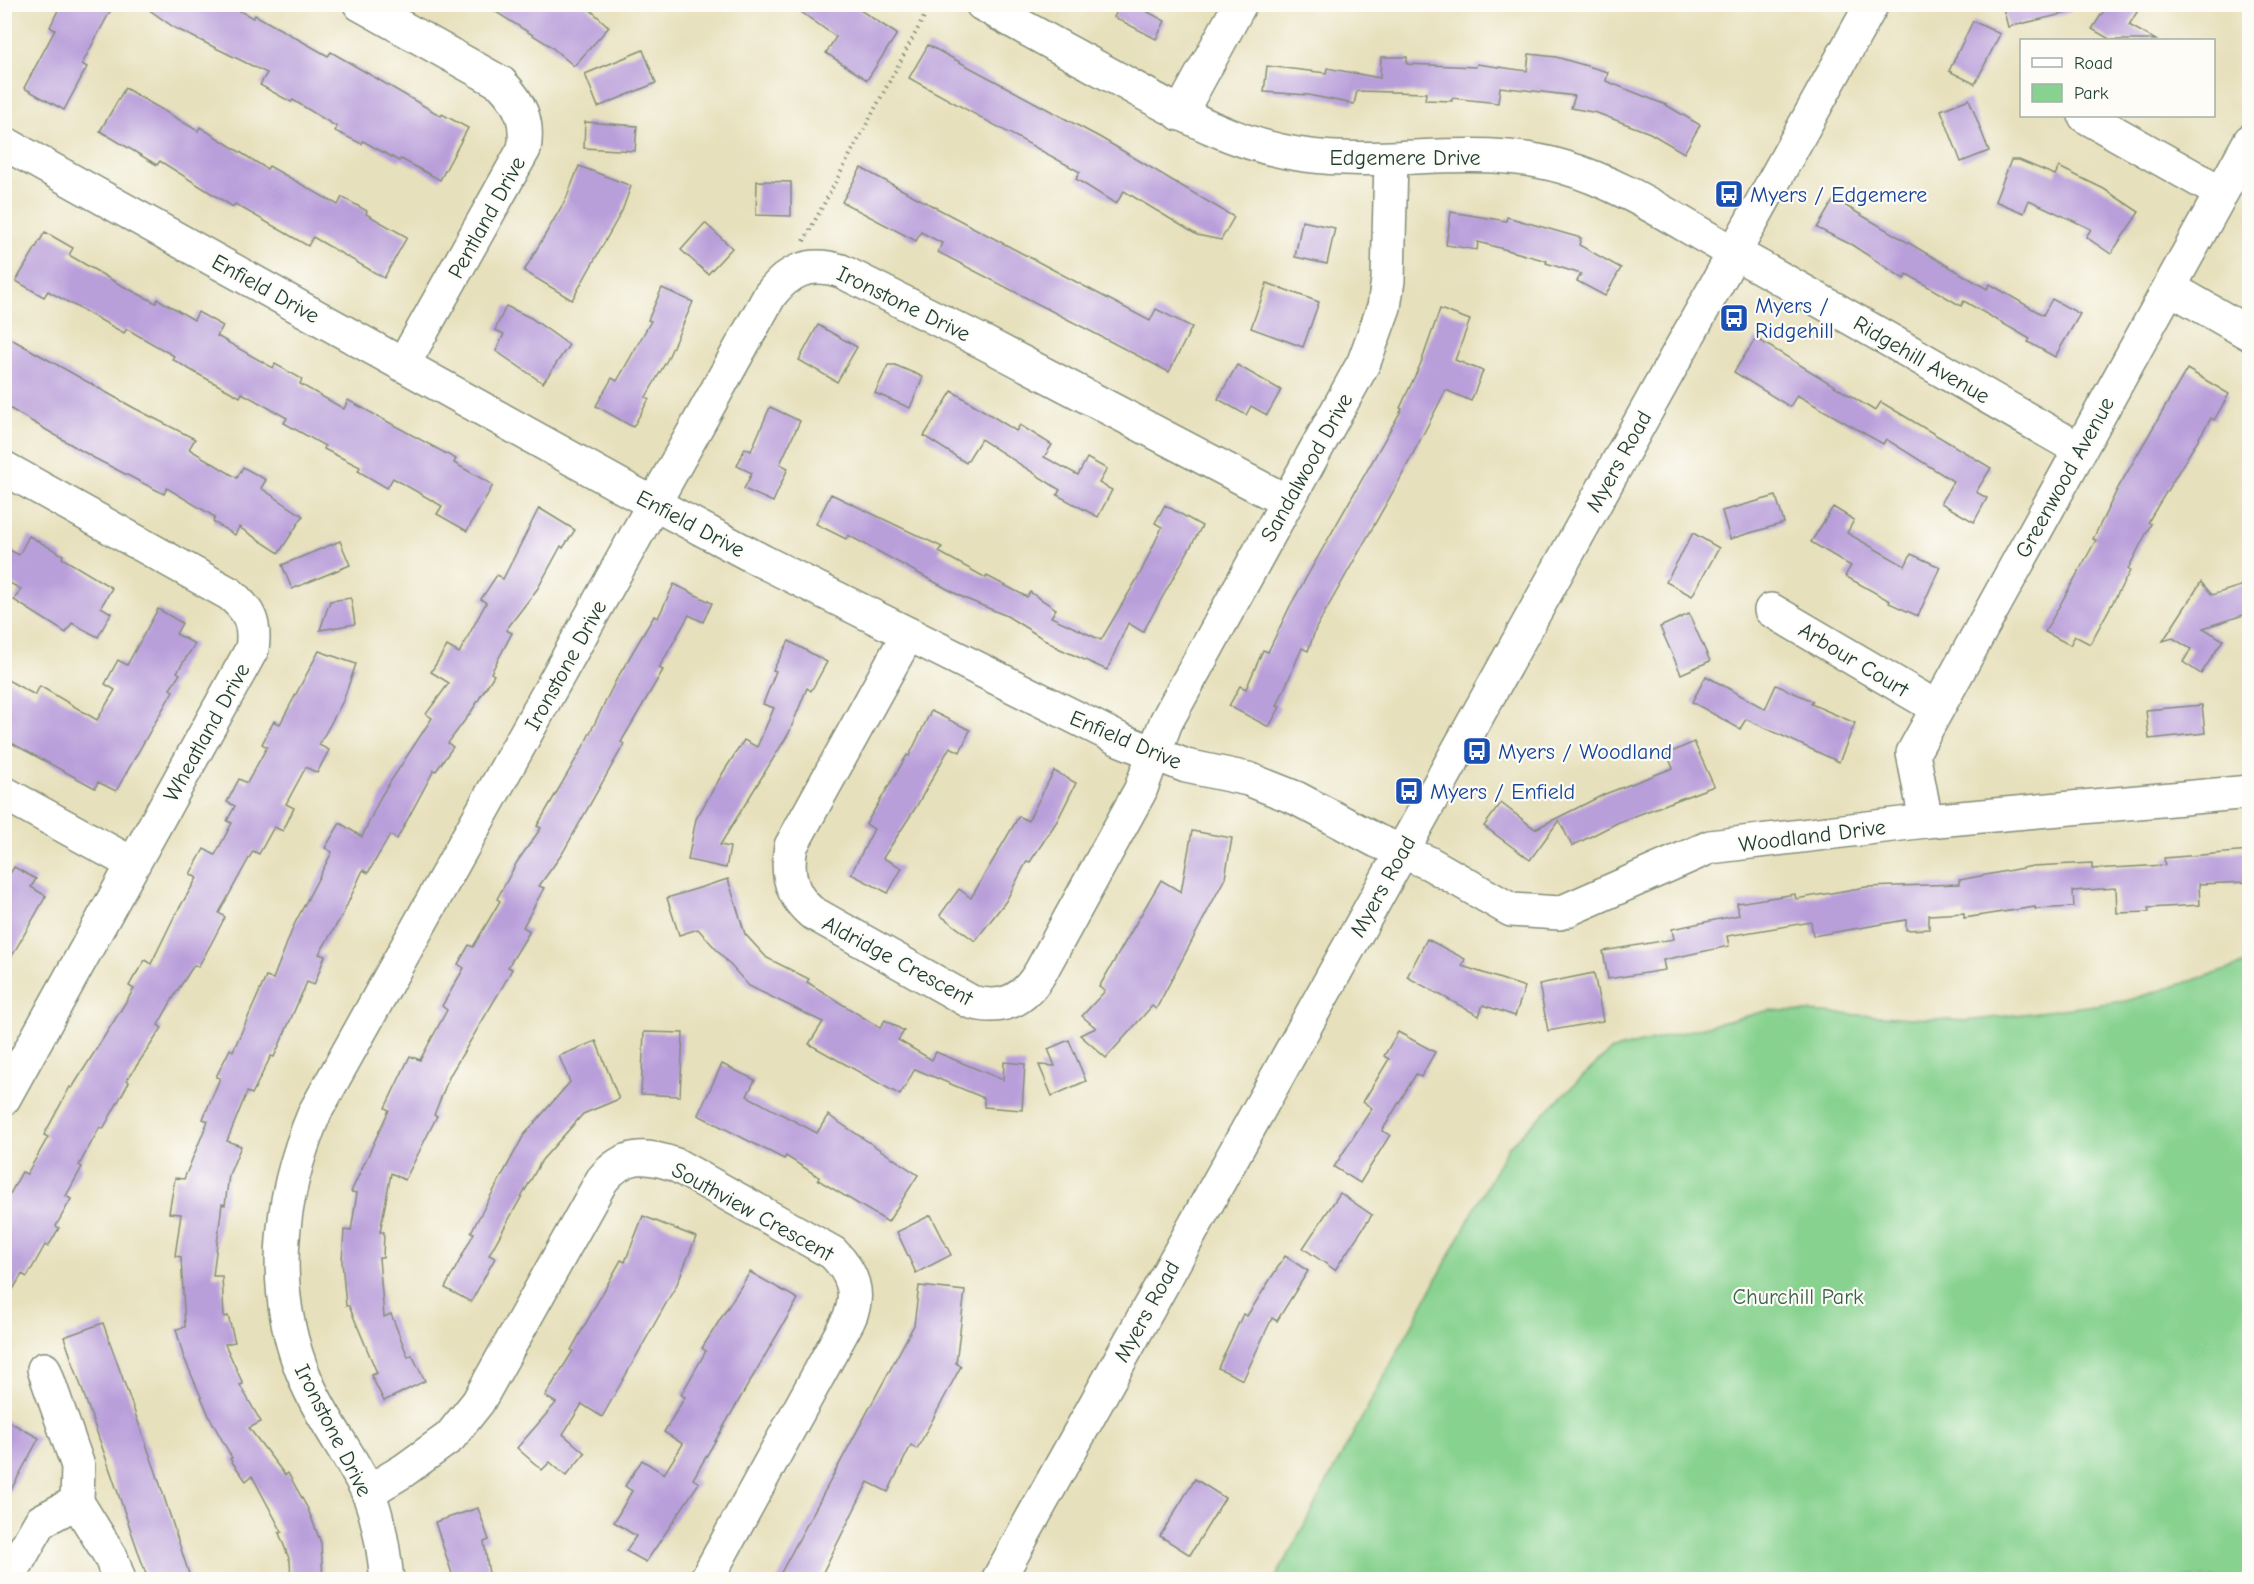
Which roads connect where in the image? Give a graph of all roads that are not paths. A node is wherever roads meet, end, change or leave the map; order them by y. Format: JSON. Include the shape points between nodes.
{"nodes":[{"id":1,"x":360,"y":4,"type":"edge"},
{"id":2,"x":982,"y":4,"type":"edge"},
{"id":3,"x":1240,"y":4,"type":"edge"},
{"id":4,"x":1872,"y":4,"type":"edge"},
{"id":5,"x":1180,"y":114,"type":"junction"},
{"id":6,"x":2087,"y":117,"type":"edge"},
{"id":7,"x":2250,"y":141,"type":"edge"},
{"id":8,"x":4,"y":143,"type":"edge"},
{"id":9,"x":1391,"y":160,"type":"junction"},
{"id":10,"x":2220,"y":192,"type":"junction"},
{"id":11,"x":1734,"y":253,"type":"junction"},
{"id":12,"x":2170,"y":288,"type":"junction"},
{"id":13,"x":2250,"y":334,"type":"edge"},
{"id":14,"x":404,"y":365,"type":"junction"},
{"id":15,"x":2079,"y":448,"type":"junction"},
{"id":16,"x":4,"y":468,"type":"edge"},
{"id":17,"x":1286,"y":501,"type":"junction"},
{"id":18,"x":654,"y":504,"type":"junction"},
{"id":19,"x":1771,"y":610,"type":"dead end"},
{"id":20,"x":908,"y":634,"type":"junction"},
{"id":21,"x":1936,"y":707,"type":"junction"},
{"id":22,"x":1154,"y":754,"type":"junction"},
{"id":23,"x":2250,"y":792,"type":"edge"},
{"id":24,"x":4,"y":793,"type":"edge"},
{"id":25,"x":1926,"y":821,"type":"junction"},
{"id":26,"x":1402,"y":851,"type":"junction"},
{"id":27,"x":133,"y":864,"type":"junction"},
{"id":28,"x":4,"y":1098,"type":"edge"},
{"id":29,"x":44,"y":1369,"type":"dead end"},
{"id":30,"x":368,"y":1492,"type":"junction"},
{"id":31,"x":76,"y":1503,"type":"junction"},
{"id":32,"x":7,"y":1580,"type":"edge"},
{"id":33,"x":119,"y":1580,"type":"edge"},
{"id":34,"x":387,"y":1580,"type":"edge"},
{"id":35,"x":706,"y":1580,"type":"edge"},
{"id":36,"x":998,"y":1580,"type":"edge"}],
"edges":[{"from":1,"to":14,"type":"street","name":"Pentland Drive","via":[[501,83],[518,104],[526,128],[524,149]]},
{"from":2,"to":5,"type":"street","name":"Edgemere Drive"},
{"from":3,"to":5,"type":"street"},
{"from":4,"to":11,"type":"street","name":"Myers Road"},
{"from":5,"to":9,"type":"street","name":"Edgemere Drive","via":[[1239,140],[1279,151],[1347,160]]},
{"from":6,"to":10,"type":"street"},
{"from":7,"to":10,"type":"street","name":"Greenwood Avenue"},
{"from":8,"to":14,"type":"street","name":"Enfield Drive"},
{"from":9,"to":11,"type":"street","name":"Edgemere Drive","via":[[1479,156],[1563,166],[1619,190]]},
{"from":9,"to":17,"type":"street","name":"Sandalwood Drive","via":[[1391,252],[1384,307],[1376,333],[1347,395]]},
{"from":10,"to":12,"type":"street","name":"Greenwood Avenue"},
{"from":11,"to":15,"type":"street","name":"Ridgehill Avenue"},
{"from":11,"to":26,"type":"street","name":"Myers Road"},
{"from":12,"to":13,"type":"street"},
{"from":12,"to":15,"type":"street","name":"Greenwood Avenue"},
{"from":14,"to":18,"type":"street","name":"Enfield Drive"},
{"from":15,"to":21,"type":"street","name":"Greenwood Avenue"},
{"from":16,"to":27,"type":"street","name":"Wheatland Drive","via":[[230,594],[245,608],[253,623],[252,649]]},
{"from":17,"to":18,"type":"street","name":"Ironstone Drive","via":[[983,342],[826,266],[802,269],[781,280],[770,295]]},
{"from":17,"to":22,"type":"street","name":"Sandalwood Drive","via":[[1166,722]]},
{"from":18,"to":20,"type":"street","name":"Enfield Drive"},
{"from":18,"to":30,"type":"street","name":"Ironstone Drive","via":[[315,1112],[291,1178],[281,1252],[287,1319],[307,1383]]},
{"from":19,"to":21,"type":"street","name":"Arbour Court"},
{"from":20,"to":22,"type":"street","name":"Enfield Drive"},
{"from":20,"to":22,"type":"street","name":"Aldridge Crescent","via":[[791,846],[790,879],[800,904],[811,912],[971,1002],[1012,1003],[1033,985],[1140,791]]},
{"from":21,"to":25,"type":"street","name":"Greenwood Avenue","via":[[1913,753]]},
{"from":22,"to":26,"type":"street","name":"Enfield Drive","via":[[1272,787]]},
{"from":23,"to":25,"type":"street","name":"Woodland Drive"},
{"from":24,"to":27,"type":"street"},
{"from":25,"to":26,"type":"street","name":"Woodland Drive","via":[[1710,847],[1560,913],[1511,910]]},
{"from":26,"to":36,"type":"street","name":"Myers Road"},
{"from":27,"to":28,"type":"street","name":"Wheatland Drive"},
{"from":29,"to":31,"type":"street","via":[[78,1466]]},
{"from":30,"to":34,"type":"street","name":"Ironstone Drive"},
{"from":30,"to":35,"type":"street","name":"Southview Crescent","via":[[450,1437],[489,1384],[602,1180],[635,1158],[654,1157],[676,1165],[833,1253],[845,1265],[855,1293],[855,1308]]},
{"from":31,"to":32,"type":"street","via":[[41,1521]]},
{"from":31,"to":33,"type":"street","via":[[111,1557]]}]}
